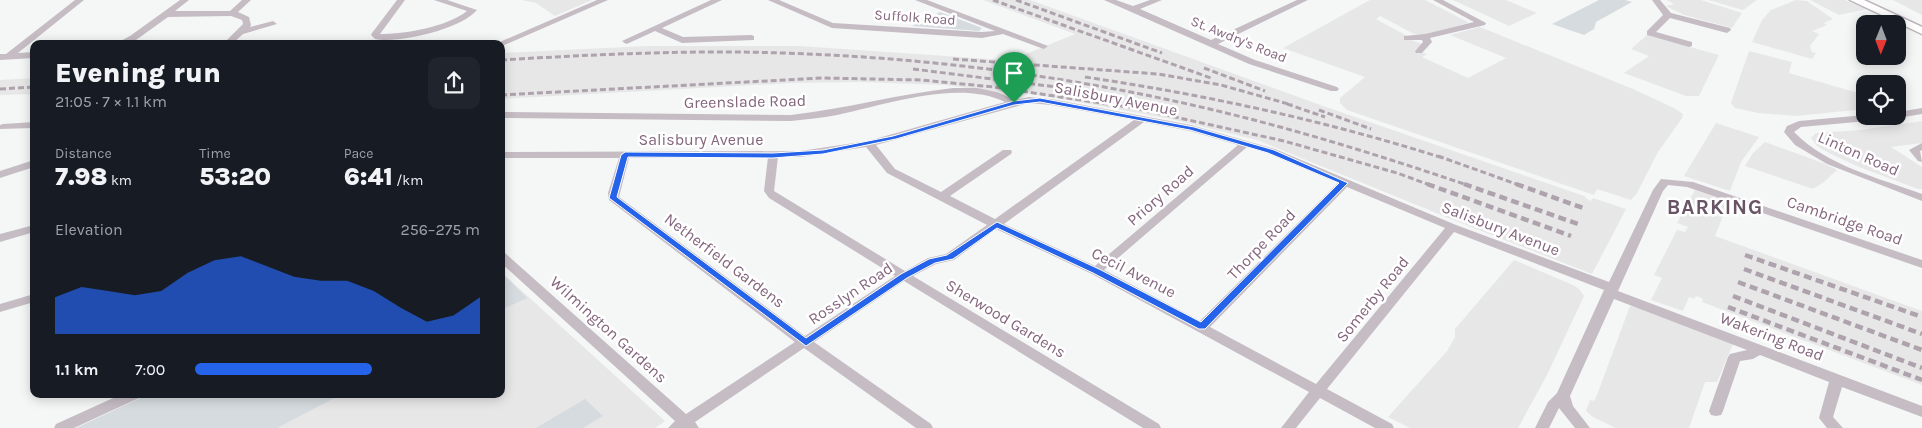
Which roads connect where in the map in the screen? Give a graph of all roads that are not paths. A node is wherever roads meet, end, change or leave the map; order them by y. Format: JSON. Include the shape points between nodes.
{"nodes":[{"id":1,"x":80,"y":0,"type":"edge"},
{"id":2,"x":185,"y":0,"type":"edge"},
{"id":3,"x":247,"y":0,"type":"edge"},
{"id":4,"x":401,"y":0,"type":"edge"},
{"id":5,"x":438,"y":0,"type":"edge"},
{"id":6,"x":604,"y":0,"type":"edge"},
{"id":7,"x":718,"y":0,"type":"edge"},
{"id":8,"x":772,"y":0,"type":"edge"},
{"id":9,"x":919,"y":0,"type":"edge"},
{"id":10,"x":1108,"y":0,"type":"edge"},
{"id":11,"x":1158,"y":0,"type":"edge"},
{"id":12,"x":1304,"y":0,"type":"edge"},
{"id":13,"x":1437,"y":0,"type":"edge"},
{"id":14,"x":1656,"y":0,"type":"edge"},
{"id":15,"x":1855,"y":0,"type":"edge"},
{"id":16,"x":1134,"y":10,"type":"junction"},
{"id":17,"x":232,"y":13,"type":"junction"},
{"id":18,"x":167,"y":14,"type":"junction"},
{"id":19,"x":1668,"y":15,"type":"junction"},
{"id":20,"x":273,"y":24,"type":"dead end"},
{"id":21,"x":656,"y":29,"type":"junction"},
{"id":22,"x":1727,"y":30,"type":"dead end"},
{"id":23,"x":1002,"y":31,"type":"junction"},
{"id":24,"x":1922,"y":31,"type":"edge"},
{"id":25,"x":239,"y":33,"type":"junction"},
{"id":26,"x":1425,"y":37,"type":"junction"},
{"id":27,"x":751,"y":38,"type":"dead end"},
{"id":28,"x":1407,"y":38,"type":"dead end"},
{"id":29,"x":129,"y":40,"type":"edge"},
{"id":30,"x":231,"y":40,"type":"edge"},
{"id":31,"x":505,"y":41,"type":"edge"},
{"id":32,"x":626,"y":41,"type":"dead end"},
{"id":33,"x":1210,"y":44,"type":"junction"},
{"id":34,"x":1690,"y":44,"type":"dead end"},
{"id":35,"x":1044,"y":46,"type":"dead end"},
{"id":36,"x":1419,"y":52,"type":"dead end"},
{"id":37,"x":30,"y":56,"type":"edge"},
{"id":38,"x":4,"y":57,"type":"edge"},
{"id":39,"x":1334,"y":89,"type":"dead end"},
{"id":40,"x":1014,"y":103,"type":"junction"},
{"id":41,"x":1922,"y":111,"type":"edge"},
{"id":42,"x":1906,"y":114,"type":"edge"},
{"id":43,"x":505,"y":115,"type":"edge"},
{"id":44,"x":1142,"y":119,"type":"junction"},
{"id":45,"x":1856,"y":119,"type":"edge"},
{"id":46,"x":30,"y":125,"type":"edge"},
{"id":47,"x":4,"y":127,"type":"dead end"},
{"id":48,"x":1246,"y":143,"type":"junction"},
{"id":49,"x":869,"y":144,"type":"junction"},
{"id":50,"x":1922,"y":146,"type":"edge"},
{"id":51,"x":1007,"y":152,"type":"dead end"},
{"id":52,"x":505,"y":154,"type":"edge"},
{"id":53,"x":625,"y":155,"type":"junction"},
{"id":54,"x":773,"y":156,"type":"junction"},
{"id":55,"x":1922,"y":159,"type":"edge"},
{"id":56,"x":30,"y":164,"type":"edge"},
{"id":57,"x":0,"y":175,"type":"edge"},
{"id":58,"x":1344,"y":183,"type":"junction"},
{"id":59,"x":943,"y":196,"type":"junction"},
{"id":60,"x":1922,"y":198,"type":"edge"},
{"id":61,"x":997,"y":225,"type":"junction"},
{"id":62,"x":1452,"y":227,"type":"junction"},
{"id":63,"x":30,"y":229,"type":"edge"},
{"id":64,"x":0,"y":238,"type":"edge"},
{"id":65,"x":505,"y":260,"type":"edge"},
{"id":66,"x":1922,"y":264,"type":"edge"},
{"id":67,"x":1096,"y":271,"type":"junction"},
{"id":68,"x":904,"y":276,"type":"junction"},
{"id":69,"x":1611,"y":290,"type":"junction"},
{"id":70,"x":30,"y":299,"type":"edge"},
{"id":71,"x":0,"y":308,"type":"edge"},
{"id":72,"x":1202,"y":327,"type":"junction"},
{"id":73,"x":806,"y":343,"type":"junction"},
{"id":74,"x":1759,"y":350,"type":"junction"},
{"id":75,"x":1837,"y":380,"type":"junction"},
{"id":76,"x":1317,"y":392,"type":"junction"},
{"id":77,"x":1563,"y":396,"type":"junction"},
{"id":78,"x":125,"y":398,"type":"edge"},
{"id":79,"x":1716,"y":411,"type":"dead end"},
{"id":80,"x":1922,"y":412,"type":"edge"},
{"id":81,"x":684,"y":426,"type":"edge"},
{"id":82,"x":61,"y":428,"type":"edge"},
{"id":83,"x":926,"y":428,"type":"edge"},
{"id":84,"x":1154,"y":428,"type":"edge"},
{"id":85,"x":1288,"y":428,"type":"edge"},
{"id":86,"x":1387,"y":428,"type":"edge"},
{"id":87,"x":1542,"y":428,"type":"edge"},
{"id":88,"x":1583,"y":428,"type":"edge"},
{"id":89,"x":1836,"y":428,"type":"edge"}],
"edges":[{"from":1,"to":38,"type":"street"},
{"from":2,"to":18,"type":"street"},
{"from":3,"to":17,"type":"street"},
{"from":4,"to":5,"type":"street","via":[[375,35],[383,38],[408,36],[463,18],[472,10]]},
{"from":6,"to":31,"type":"street"},
{"from":7,"to":21,"type":"street"},
{"from":8,"to":23,"type":"street","name":"Suffolk Road","via":[[832,25],[982,35]]},
{"from":9,"to":23,"type":"street"},
{"from":10,"to":16,"type":"street","name":"St. Awdry's Road"},
{"from":11,"to":16,"type":"street"},
{"from":12,"to":33,"type":"street"},
{"from":13,"to":26,"type":"street","via":[[1482,23]]},
{"from":14,"to":19,"type":"street"},
{"from":15,"to":24,"type":"street"},
{"from":16,"to":33,"type":"street","name":"St. Awdry's Road"},
{"from":17,"to":18,"type":"street"},
{"from":17,"to":25,"type":"street","via":[[246,19],[247,25]]},
{"from":18,"to":29,"type":"street"},
{"from":19,"to":22,"type":"street"},
{"from":19,"to":34,"type":"street","via":[[1650,33]]},
{"from":20,"to":25,"type":"street"},
{"from":21,"to":27,"type":"street","via":[[682,40]]},
{"from":21,"to":32,"type":"street"},
{"from":23,"to":35,"type":"street"},
{"from":25,"to":30,"type":"street"},
{"from":26,"to":28,"type":"street"},
{"from":26,"to":36,"type":"street","via":[[1428,42]]},
{"from":33,"to":39,"type":"street","name":"St. Awdry's Road","via":[[1252,62]]},
{"from":37,"to":38,"type":"street"},
{"from":40,"to":43,"type":"street","name":"Greenslade Road","via":[[996,94],[947,91],[792,118]]},
{"from":40,"to":44,"type":"street","name":"Salisbury Avenue","via":[[1040,100]]},
{"from":40,"to":49,"type":"street","name":"Salisbury Avenue"},
{"from":41,"to":42,"type":"street"},
{"from":44,"to":48,"type":"street","name":"Salisbury Avenue"},
{"from":44,"to":61,"type":"street","name":"Rosslyn Road"},
{"from":45,"to":60,"type":"street","name":"Linton Road","via":[[1799,124],[1790,130],[1802,145],[1827,160]]},
{"from":46,"to":47,"type":"street"},
{"from":48,"to":58,"type":"street","name":"Salisbury Avenue"},
{"from":48,"to":67,"type":"street","name":"Priory Road"},
{"from":49,"to":54,"type":"street","name":"Salisbury Avenue"},
{"from":49,"to":59,"type":"street","name":"Cecil Avenue","via":[[891,171]]},
{"from":50,"to":55,"type":"street","via":[[1914,150]]},
{"from":51,"to":59,"type":"street"},
{"from":52,"to":53,"type":"street","name":"Salisbury Avenue"},
{"from":53,"to":54,"type":"street","name":"Salisbury Avenue"},
{"from":53,"to":73,"type":"street","name":"Netherfield Gardens","via":[[613,198]]},
{"from":54,"to":68,"type":"street","name":"Sherwood Gardens","via":[[769,191],[773,196]]},
{"from":56,"to":57,"type":"street"},
{"from":58,"to":62,"type":"street","name":"Salisbury Avenue"},
{"from":58,"to":72,"type":"street","name":"Thorpe Road"},
{"from":59,"to":61,"type":"street","name":"Cecil Avenue"},
{"from":61,"to":67,"type":"street","name":"Cecil Avenue"},
{"from":61,"to":68,"type":"street","name":"Rosslyn Road","via":[[950,257],[932,261]]},
{"from":62,"to":69,"type":"street","name":"Salisbury Avenue"},
{"from":62,"to":76,"type":"street","name":"Somerby Road"},
{"from":63,"to":64,"type":"street"},
{"from":65,"to":81,"type":"street","name":"Wilmington Gardens"},
{"from":66,"to":69,"type":"street","name":"Cambridge Road","via":[[1689,184],[1665,181]]},
{"from":67,"to":72,"type":"street","name":"Cecil Avenue"},
{"from":68,"to":73,"type":"street","name":"Rosslyn Road"},
{"from":68,"to":84,"type":"street","name":"Sherwood Gardens"},
{"from":69,"to":74,"type":"street","name":"Wakering Road"},
{"from":69,"to":77,"type":"street"},
{"from":70,"to":71,"type":"street"},
{"from":72,"to":76,"type":"street","name":"Cecil Avenue"},
{"from":73,"to":81,"type":"street","name":"Rosslyn Road"},
{"from":73,"to":83,"type":"street","name":"Netherfield Gardens"},
{"from":74,"to":75,"type":"street","name":"Wakering Road"},
{"from":74,"to":79,"type":"street","via":[[1748,356],[1734,357]]},
{"from":75,"to":80,"type":"street","name":"Wakering Road"},
{"from":75,"to":89,"type":"street","via":[[1826,418]]},
{"from":76,"to":85,"type":"street","name":"Somerby Road"},
{"from":76,"to":86,"type":"street","name":"Cecil Avenue"},
{"from":77,"to":87,"type":"street","via":[[1553,406]]},
{"from":77,"to":88,"type":"street","via":[[1566,408]]},
{"from":78,"to":82,"type":"street"}]}
